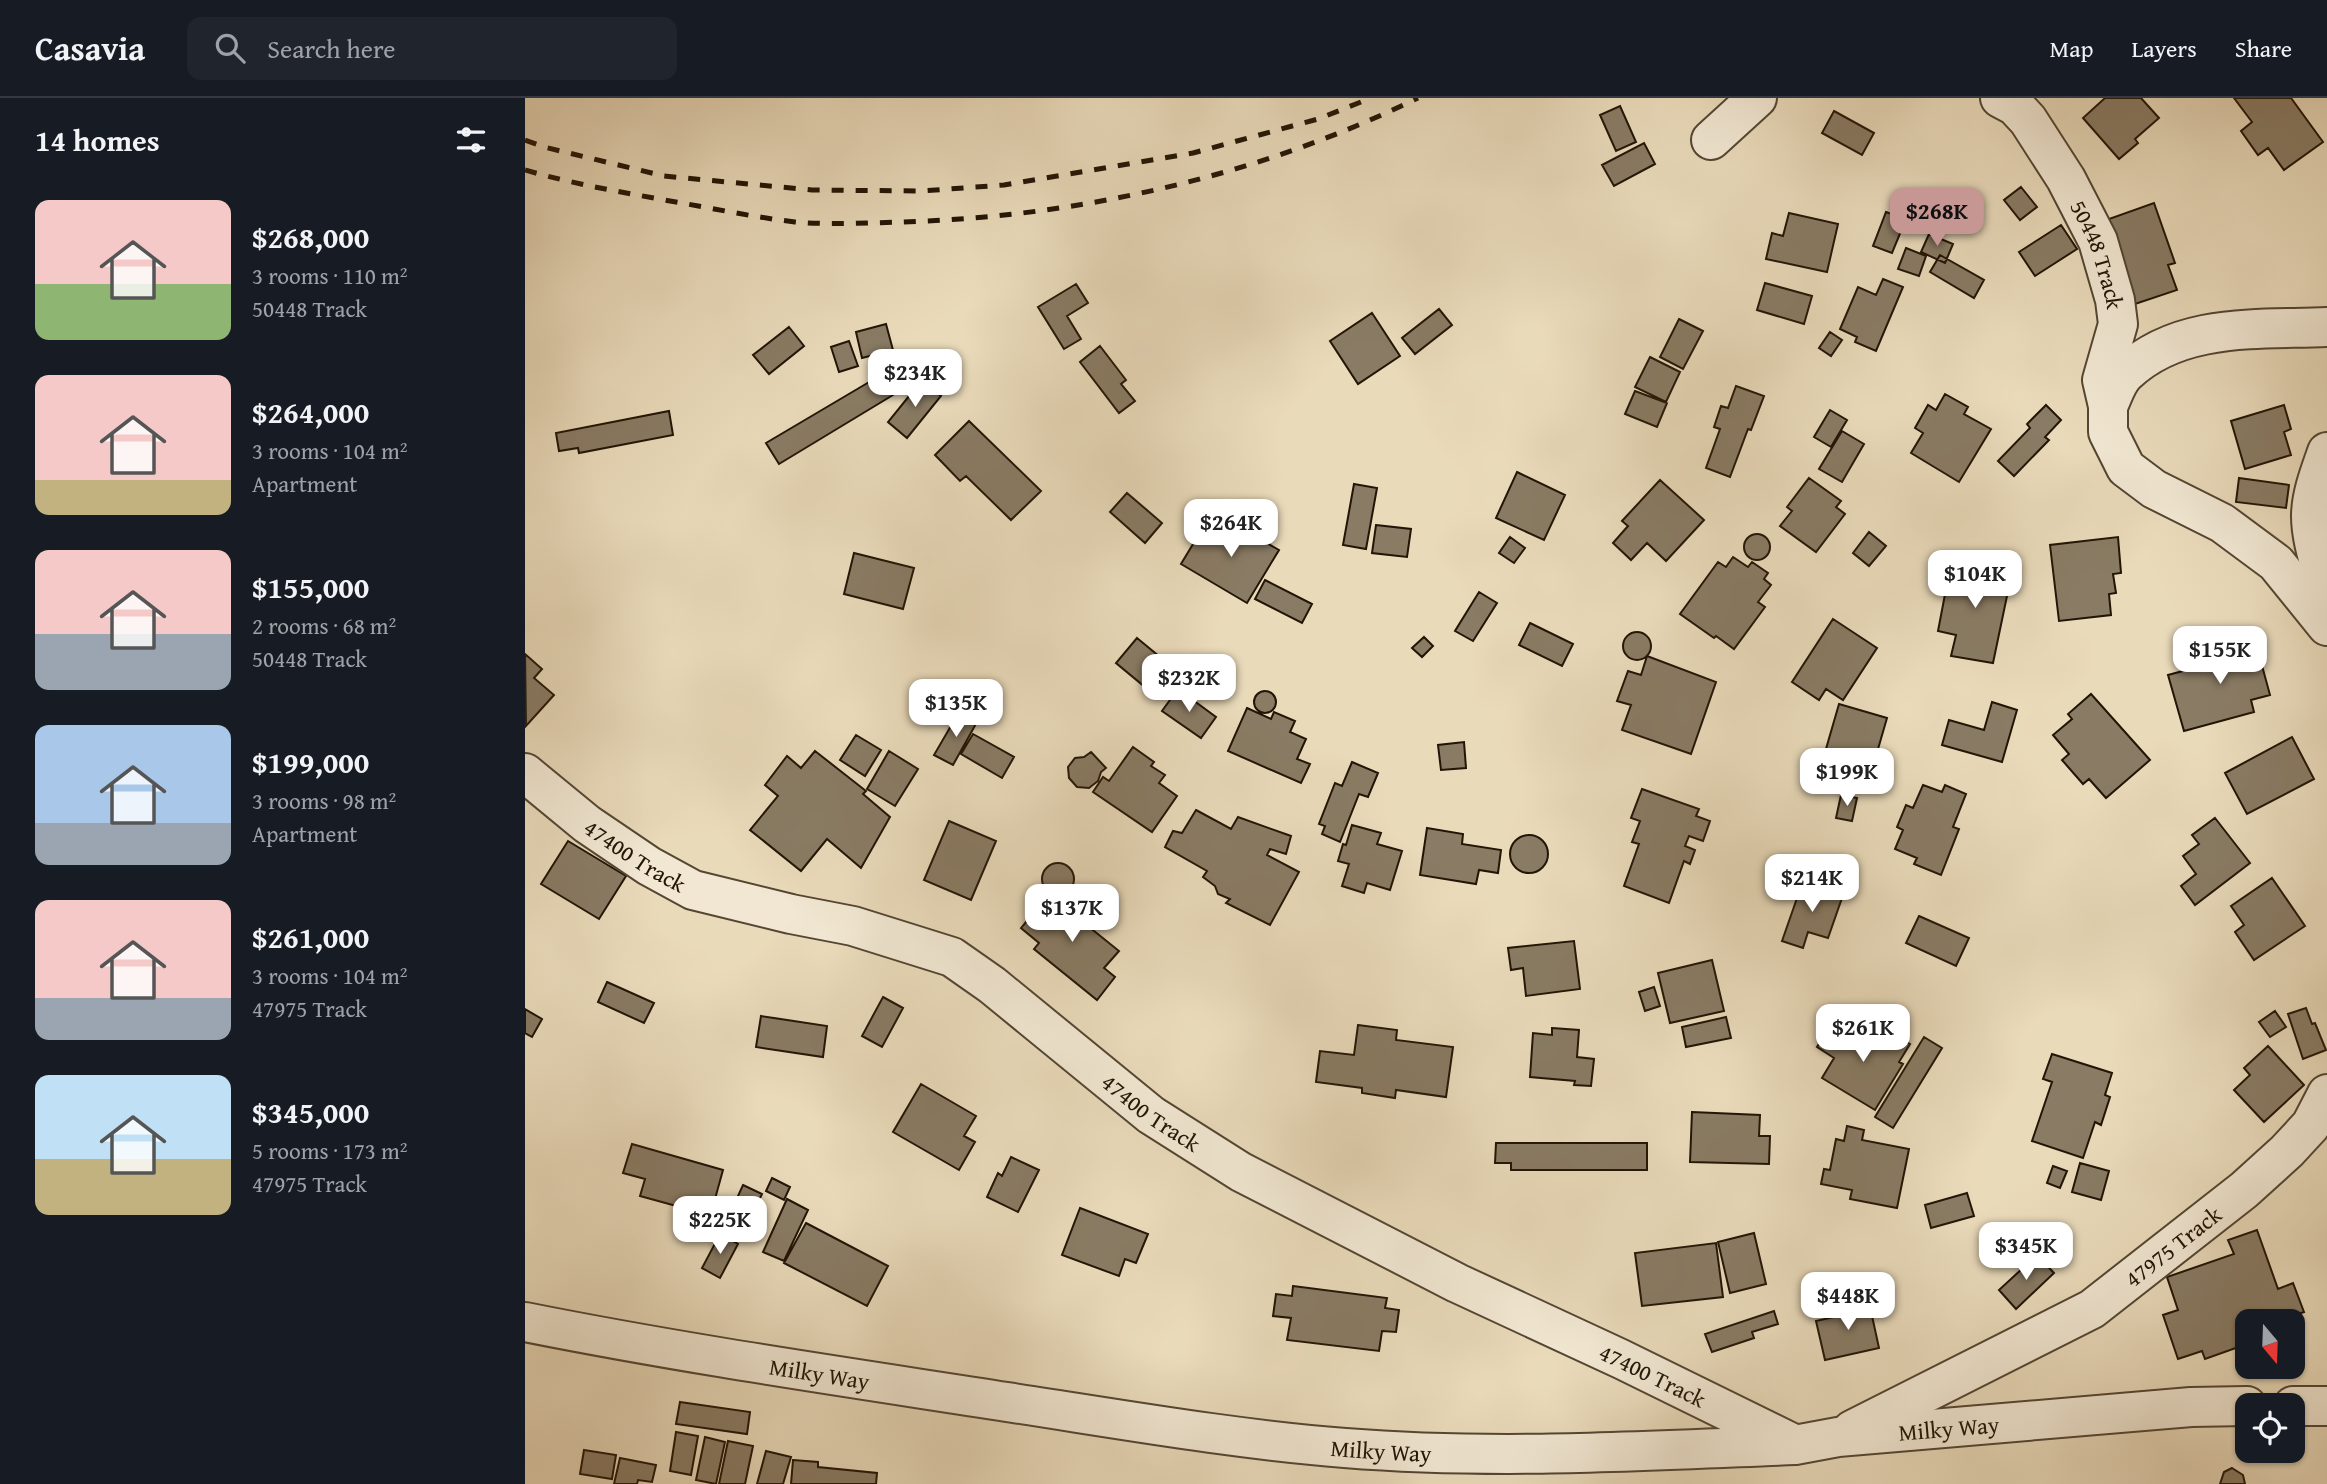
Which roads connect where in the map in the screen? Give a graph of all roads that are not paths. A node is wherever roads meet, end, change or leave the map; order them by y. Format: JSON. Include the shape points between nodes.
{"nodes":[{"id":1,"x":1757,"y":98,"type":"edge"},
{"id":2,"x":2000,"y":98,"type":"edge"},
{"id":3,"x":1710,"y":140,"type":"dead end"},
{"id":4,"x":2327,"y":327,"type":"edge"},
{"id":5,"x":2108,"y":406,"type":"junction"},
{"id":6,"x":2327,"y":452,"type":"edge"},
{"id":7,"x":2327,"y":591,"type":"edge"},
{"id":8,"x":2327,"y":626,"type":"edge"},
{"id":9,"x":525,"y":773,"type":"edge"},
{"id":10,"x":2327,"y":1094,"type":"edge"},
{"id":11,"x":525,"y":1322,"type":"edge"},
{"id":12,"x":2235,"y":1406,"type":"edge"},
{"id":13,"x":2305,"y":1406,"type":"edge"},
{"id":14,"x":2327,"y":1406,"type":"edge"},
{"id":15,"x":1838,"y":1437,"type":"junction"},
{"id":16,"x":1795,"y":1444,"type":"junction"}],
"edges":[{"from":1,"to":3,"type":"street"},
{"from":2,"to":5,"type":"street","name":"50448 Track","via":[[2028,120],[2098,241],[2118,324],[2102,380]]},
{"from":4,"to":5,"type":"street","via":[[2189,337],[2124,374]]},
{"from":5,"to":8,"type":"street","name":"50448 Track","via":[[2108,432],[2126,468],[2154,489],[2222,523],[2276,562]]},
{"from":6,"to":7,"type":"street","via":[[2311,515]]},
{"from":9,"to":16,"type":"street","name":"47400 Track","via":[[587,824],[693,890],[853,926],[952,957],[1151,1115],[1241,1172],[1457,1283]]},
{"from":10,"to":15,"type":"street","name":"47975 Track","via":[[2311,1125],[2270,1167],[2092,1309]]},
{"from":11,"to":16,"type":"street","name":"Milky Way","via":[[970,1396],[1345,1448],[1525,1455]]},
{"from":12,"to":15,"type":"street","name":"Milky Way"},
{"from":13,"to":14,"type":"street"},
{"from":15,"to":16,"type":"street","name":"Milky Way"}]}
